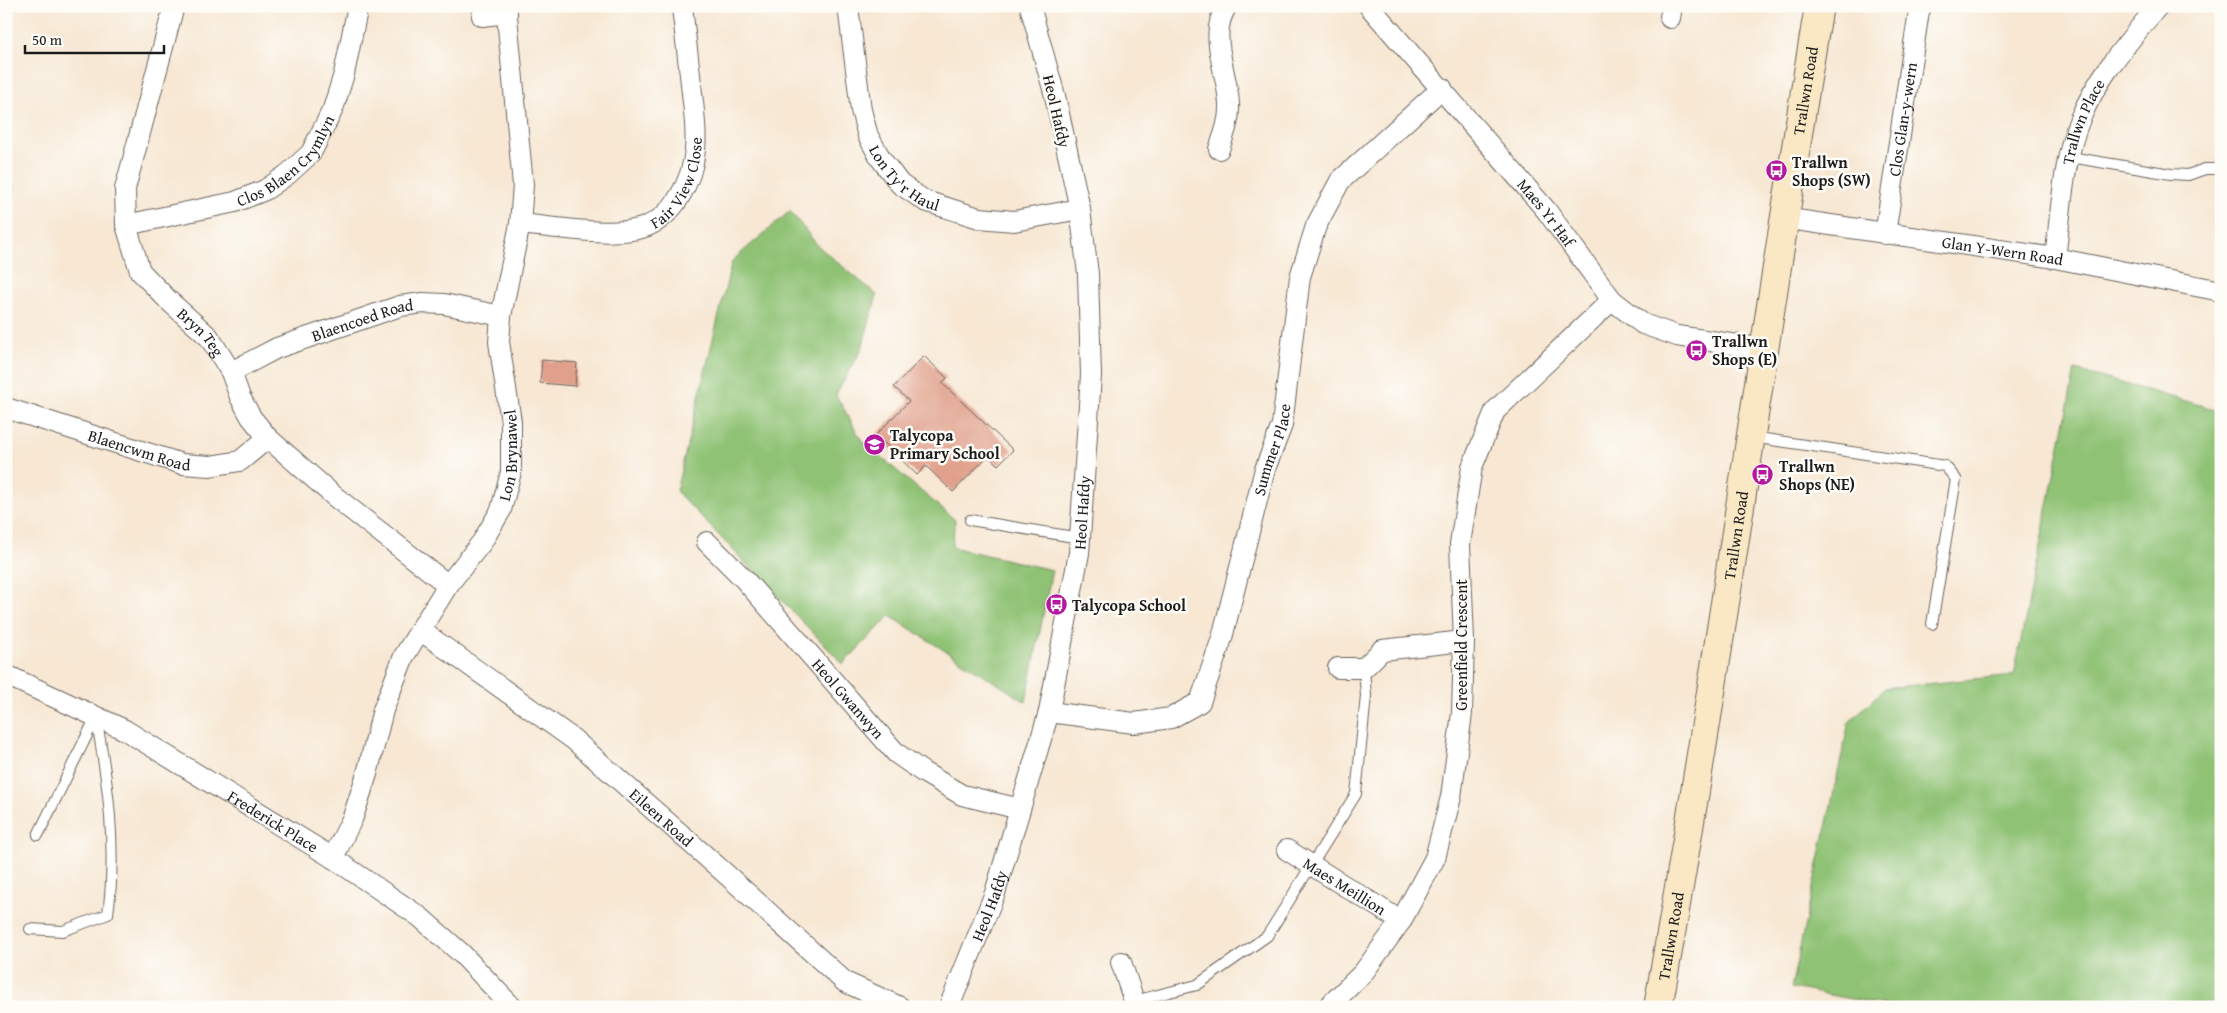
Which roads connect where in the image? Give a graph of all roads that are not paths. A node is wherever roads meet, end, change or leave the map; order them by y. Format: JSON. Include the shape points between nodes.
{"nodes":[{"id":1,"x":174,"y":6,"type":"edge"},
{"id":2,"x":358,"y":6,"type":"edge"},
{"id":3,"x":682,"y":6,"type":"edge"},
{"id":4,"x":848,"y":6,"type":"edge"},
{"id":5,"x":1030,"y":6,"type":"edge"},
{"id":6,"x":1227,"y":6,"type":"edge"},
{"id":7,"x":1369,"y":6,"type":"edge"},
{"id":8,"x":1819,"y":6,"type":"edge"},
{"id":9,"x":1922,"y":6,"type":"edge"},
{"id":10,"x":2158,"y":6,"type":"edge"},
{"id":11,"x":507,"y":10,"type":"edge"},
{"id":12,"x":482,"y":16,"type":"dead end"},
{"id":13,"x":1442,"y":88,"type":"junction"},
{"id":14,"x":1219,"y":149,"type":"dead end"},
{"id":15,"x":2070,"y":157,"type":"junction"},
{"id":16,"x":2221,"y":169,"type":"edge"},
{"id":17,"x":1080,"y":210,"type":"junction"},
{"id":18,"x":1783,"y":218,"type":"junction"},
{"id":19,"x":520,"y":224,"type":"junction"},
{"id":20,"x":126,"y":225,"type":"junction"},
{"id":21,"x":1885,"y":234,"type":"junction"},
{"id":22,"x":2055,"y":258,"type":"junction"},
{"id":23,"x":2221,"y":291,"type":"edge"},
{"id":24,"x":1612,"y":300,"type":"junction"},
{"id":25,"x":501,"y":316,"type":"junction"},
{"id":26,"x":1765,"y":349,"type":"junction"},
{"id":27,"x":232,"y":372,"type":"junction"},
{"id":28,"x":6,"y":408,"type":"edge"},
{"id":29,"x":1751,"y":436,"type":"junction"},
{"id":30,"x":268,"y":438,"type":"junction"},
{"id":31,"x":970,"y":520,"type":"dead end"},
{"id":32,"x":1080,"y":538,"type":"junction"},
{"id":33,"x":707,"y":542,"type":"dead end"},
{"id":34,"x":448,"y":585,"type":"junction"},
{"id":35,"x":1932,"y":624,"type":"dead end"},
{"id":36,"x":420,"y":630,"type":"junction"},
{"id":37,"x":1464,"y":641,"type":"junction"},
{"id":38,"x":1338,"y":668,"type":"dead end"},
{"id":39,"x":1364,"y":668,"type":"junction"},
{"id":40,"x":6,"y":675,"type":"edge"},
{"id":41,"x":1049,"y":712,"type":"junction"},
{"id":42,"x":96,"y":717,"type":"junction"},
{"id":43,"x":1020,"y":809,"type":"junction"},
{"id":44,"x":38,"y":835,"type":"dead end"},
{"id":45,"x":1287,"y":850,"type":"dead end"},
{"id":46,"x":333,"y":858,"type":"junction"},
{"id":47,"x":1311,"y":865,"type":"junction"},
{"id":48,"x":1401,"y":921,"type":"junction"},
{"id":49,"x":30,"y":929,"type":"dead end"},
{"id":50,"x":1121,"y":962,"type":"dead end"},
{"id":51,"x":1135,"y":1004,"type":"edge"},
{"id":52,"x":512,"y":1007,"type":"edge"},
{"id":53,"x":900,"y":1007,"type":"edge"},
{"id":54,"x":949,"y":1007,"type":"edge"},
{"id":55,"x":1328,"y":1007,"type":"edge"},
{"id":56,"x":1658,"y":1007,"type":"edge"}],
"edges":[{"from":1,"to":20,"type":"street","name":"Bryn Teg","via":[[124,189]]},
{"from":2,"to":20,"type":"street","name":"Clos Blaen Crymlyn","via":[[333,109],[311,153],[265,190],[234,202]]},
{"from":3,"to":19,"type":"street","name":"Fair View Close","via":[[696,129],[691,172],[682,195],[667,213],[643,227],[615,231]]},
{"from":4,"to":17,"type":"street","name":"Lon Ty'r Haul","via":[[861,110],[868,136],[900,184],[925,201],[979,218],[1014,221]]},
{"from":5,"to":17,"type":"street","name":"Heol Hafdy","via":[[1055,96]]},
{"from":6,"to":14,"type":"street","via":[[1223,11],[1219,45],[1229,105],[1228,122]]},
{"from":7,"to":13,"type":"street","name":"Maes Yr Haf"},
{"from":8,"to":18,"type":"street","name":"Trallwn Road"},
{"from":9,"to":21,"type":"street","name":"Clos Glan-y-wern"},
{"from":10,"to":15,"type":"street","name":"Trallwn Place","via":[[2110,64],[2080,120]]},
{"from":11,"to":12,"type":"street","name":"Lon Brynawel"},
{"from":11,"to":19,"type":"street","name":"Lon Brynawel","via":[[523,185]]},
{"from":13,"to":24,"type":"street","name":"Maes Yr Haf","via":[[1546,210]]},
{"from":13,"to":41,"type":"street","name":"Summer Place","via":[[1340,181],[1316,226],[1300,277],[1282,425],[1265,469],[1222,638],[1200,702],[1171,718],[1134,723]]},
{"from":15,"to":16,"type":"lane","via":[[2171,174],[2188,175],[2205,168]]},
{"from":15,"to":22,"type":"street","name":"Trallwn Place"},
{"from":17,"to":32,"type":"street","name":"Heol Hafdy","via":[[1088,274],[1090,375]]},
{"from":18,"to":21,"type":"street","name":"Glan Y-Wern Road"},
{"from":18,"to":26,"type":"street","name":"Trallwn Road"},
{"from":19,"to":25,"type":"street","name":"Lon Brynawel"},
{"from":20,"to":27,"type":"street","name":"Bryn Teg","via":[[140,271],[209,337]]},
{"from":21,"to":22,"type":"street","name":"Glan Y-Wern Road"},
{"from":22,"to":23,"type":"street","name":"Glan Y-Wern Road"},
{"from":24,"to":26,"type":"street","name":"Maes Yr Haf","via":[[1643,324],[1677,336]]},
{"from":24,"to":37,"type":"street","name":"Greenfield Crescent","via":[[1495,411],[1472,467],[1460,544]]},
{"from":25,"to":27,"type":"street","name":"Blaencoed Road","via":[[444,304],[423,302],[400,306],[277,348]]},
{"from":25,"to":34,"type":"street","name":"Lon Brynawel","via":[[499,342],[511,422],[510,472],[501,510],[482,542]]},
{"from":26,"to":29,"type":"street","name":"Trallwn Road"},
{"from":27,"to":30,"type":"street","name":"Bryn Teg","via":[[240,397]]},
{"from":28,"to":30,"type":"street","name":"Blaencwm Road","via":[[182,464],[210,466],[240,461]]},
{"from":29,"to":35,"type":"lane","via":[[1945,466],[1956,479]]},
{"from":29,"to":56,"type":"street","name":"Trallwn Road"},
{"from":30,"to":34,"type":"street","name":"Bryn Teg","via":[[334,496]]},
{"from":31,"to":32,"type":"lane"},
{"from":32,"to":41,"type":"street","name":"Heol Hafdy"},
{"from":33,"to":43,"type":"street","name":"Heol Gwanwyn","via":[[744,579],[896,753],[962,795]]},
{"from":34,"to":36,"type":"street","name":"Lon Brynawel"},
{"from":36,"to":46,"type":"street","name":"Lon Brynawel","via":[[404,656],[383,710],[353,817]]},
{"from":36,"to":53,"type":"street","name":"Eileen Road","via":[[572,739],[845,982]]},
{"from":37,"to":39,"type":"street","via":[[1382,650]]},
{"from":37,"to":48,"type":"street","name":"Greenfield Crescent","via":[[1462,714],[1451,797],[1435,858]]},
{"from":38,"to":39,"type":"street"},
{"from":39,"to":47,"type":"lane","via":[[1366,696],[1356,794]]},
{"from":40,"to":42,"type":"street","name":"Frederick Place"},
{"from":41,"to":43,"type":"street","name":"Heol Hafdy"},
{"from":42,"to":44,"type":"lane"},
{"from":42,"to":46,"type":"street","name":"Frederick Place","via":[[125,730]]},
{"from":42,"to":49,"type":"lane","via":[[110,814],[112,881],[108,914],[63,931]]},
{"from":43,"to":54,"type":"street","name":"Heol Hafdy","via":[[995,893]]},
{"from":45,"to":47,"type":"street","name":"Maes Meillion"},
{"from":46,"to":52,"type":"street","name":"Frederick Place","via":[[420,918],[462,954]]},
{"from":47,"to":48,"type":"street","name":"Maes Meillion"},
{"from":47,"to":51,"type":"lane","via":[[1266,936],[1197,985]]},
{"from":48,"to":55,"type":"street","name":"Greenfield Crescent","via":[[1363,973]]},
{"from":50,"to":51,"type":"street"}]}
